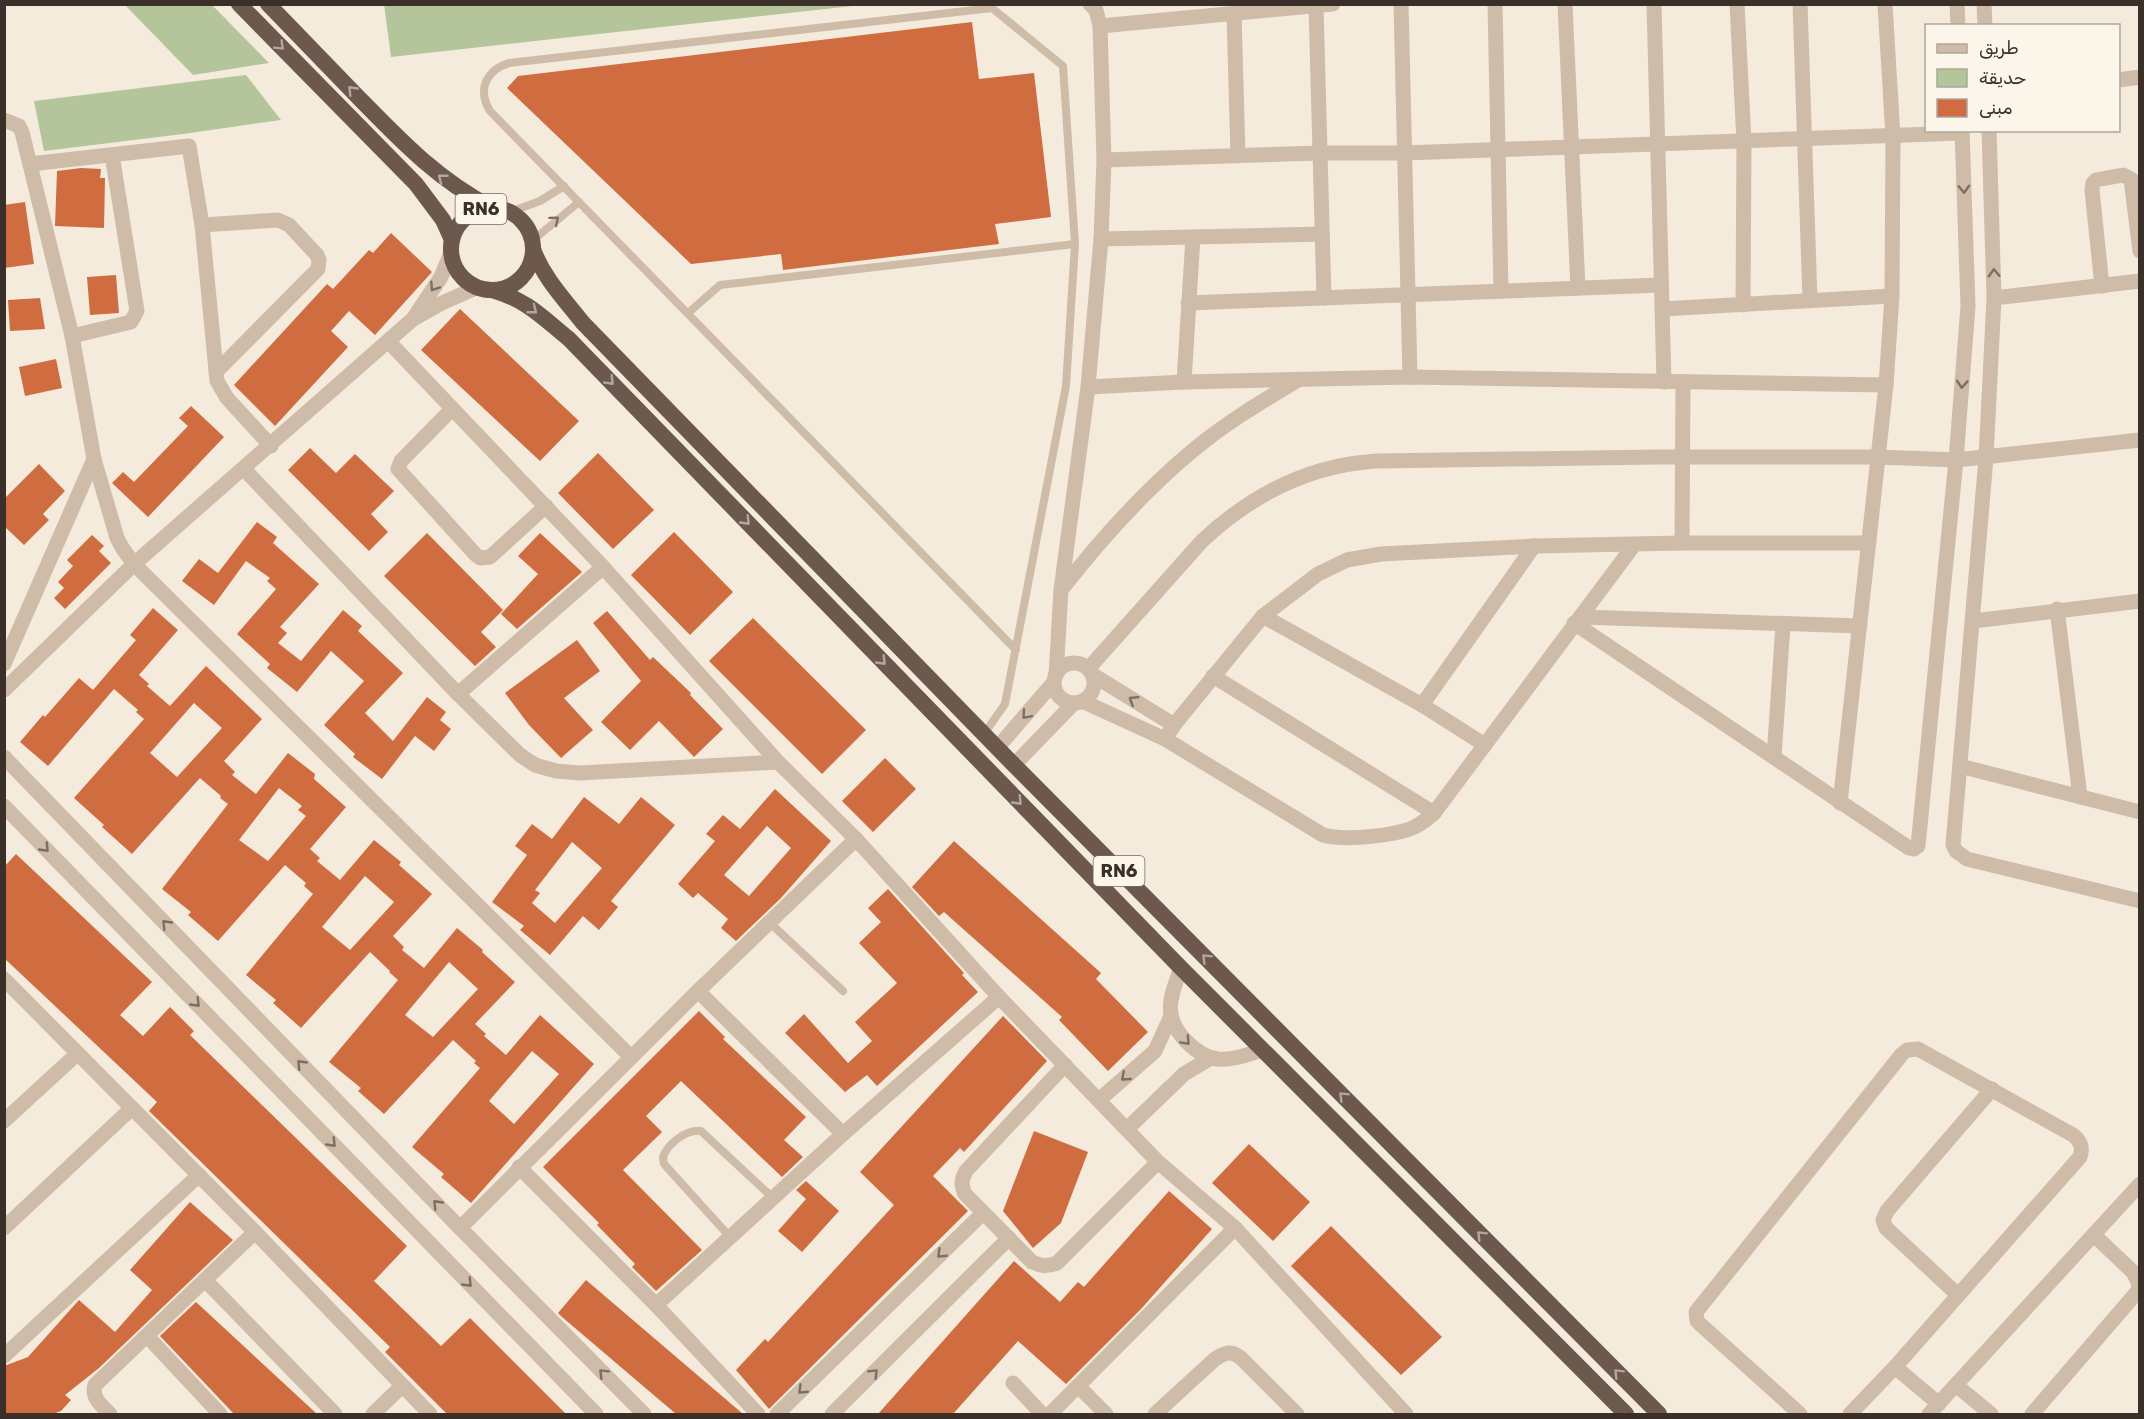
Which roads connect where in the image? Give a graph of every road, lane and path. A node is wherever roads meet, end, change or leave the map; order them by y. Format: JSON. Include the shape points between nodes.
{"nodes":[{"id":1,"x":239,"y":4,"type":"edge"},
{"id":2,"x":268,"y":4,"type":"edge"},
{"id":3,"x":1090,"y":4,"type":"edge"},
{"id":4,"x":1333,"y":4,"type":"edge"},
{"id":5,"x":1401,"y":4,"type":"edge"},
{"id":6,"x":1495,"y":4,"type":"edge"},
{"id":7,"x":1565,"y":4,"type":"edge"},
{"id":8,"x":1654,"y":4,"type":"edge"},
{"id":9,"x":1737,"y":4,"type":"edge"},
{"id":10,"x":1800,"y":4,"type":"edge"},
{"id":11,"x":1885,"y":4,"type":"edge"},
{"id":12,"x":1957,"y":4,"type":"edge"},
{"id":13,"x":1984,"y":4,"type":"edge"},
{"id":14,"x":1316,"y":6,"type":"junction"},
{"id":15,"x":1234,"y":14,"type":"junction"},
{"id":16,"x":1958,"y":24,"type":"edge"},
{"id":17,"x":1985,"y":24,"type":"edge"},
{"id":18,"x":1100,"y":26,"type":"junction"},
{"id":19,"x":2139,"y":77,"type":"edge"},
{"id":20,"x":2120,"y":80,"type":"edge"},
{"id":21,"x":4,"y":120,"type":"edge"},
{"id":22,"x":1962,"y":132,"type":"edge"},
{"id":23,"x":1989,"y":132,"type":"edge"},
{"id":24,"x":1893,"y":137,"type":"junction"},
{"id":25,"x":1805,"y":140,"type":"junction"},
{"id":26,"x":1744,"y":142,"type":"junction"},
{"id":27,"x":1658,"y":144,"type":"junction"},
{"id":28,"x":1572,"y":147,"type":"junction"},
{"id":29,"x":1499,"y":150,"type":"junction"},
{"id":30,"x":1320,"y":153,"type":"junction"},
{"id":31,"x":1404,"y":153,"type":"junction"},
{"id":32,"x":112,"y":155,"type":"junction"},
{"id":33,"x":1239,"y":156,"type":"junction"},
{"id":34,"x":1104,"y":160,"type":"junction"},
{"id":35,"x":30,"y":164,"type":"junction"},
{"id":36,"x":564,"y":186,"type":"junction"},
{"id":37,"x":579,"y":202,"type":"junction"},
{"id":38,"x":492,"y":208,"type":"junction"},
{"id":39,"x":510,"y":212,"type":"junction"},
{"id":40,"x":202,"y":225,"type":"junction"},
{"id":41,"x":1322,"y":234,"type":"junction"},
{"id":42,"x":1193,"y":237,"type":"junction"},
{"id":43,"x":1101,"y":239,"type":"junction"},
{"id":44,"x":1075,"y":244,"type":"junction"},
{"id":45,"x":532,"y":245,"type":"junction"},
{"id":46,"x":451,"y":246,"type":"junction"},
{"id":47,"x":2139,"y":251,"type":"edge"},
{"id":48,"x":2139,"y":281,"type":"edge"},
{"id":49,"x":1661,"y":285,"type":"junction"},
{"id":50,"x":2102,"y":286,"type":"junction"},
{"id":51,"x":485,"y":288,"type":"junction"},
{"id":52,"x":1578,"y":288,"type":"junction"},
{"id":53,"x":1501,"y":291,"type":"junction"},
{"id":54,"x":1408,"y":295,"type":"junction"},
{"id":55,"x":1892,"y":296,"type":"junction"},
{"id":56,"x":1324,"y":298,"type":"junction"},
{"id":57,"x":1994,"y":298,"type":"junction"},
{"id":58,"x":1810,"y":300,"type":"junction"},
{"id":59,"x":1188,"y":303,"type":"junction"},
{"id":60,"x":1743,"y":305,"type":"junction"},
{"id":61,"x":1662,"y":309,"type":"junction"},
{"id":62,"x":688,"y":314,"type":"junction"},
{"id":63,"x":413,"y":319,"type":"junction"},
{"id":64,"x":72,"y":336,"type":"junction"},
{"id":65,"x":389,"y":342,"type":"junction"},
{"id":66,"x":216,"y":372,"type":"junction"},
{"id":67,"x":1410,"y":377,"type":"junction"},
{"id":68,"x":1298,"y":380,"type":"junction"},
{"id":69,"x":1184,"y":382,"type":"junction"},
{"id":70,"x":1664,"y":382,"type":"junction"},
{"id":71,"x":1683,"y":382,"type":"junction"},
{"id":72,"x":1886,"y":385,"type":"junction"},
{"id":73,"x":1088,"y":387,"type":"junction"},
{"id":74,"x":452,"y":409,"type":"junction"},
{"id":75,"x":2139,"y":440,"type":"edge"},
{"id":76,"x":271,"y":446,"type":"junction"},
{"id":77,"x":1878,"y":457,"type":"junction"},
{"id":78,"x":1681,"y":458,"type":"junction"},
{"id":79,"x":1986,"y":458,"type":"junction"},
{"id":80,"x":94,"y":459,"type":"junction"},
{"id":81,"x":1956,"y":460,"type":"junction"},
{"id":82,"x":244,"y":469,"type":"junction"},
{"id":83,"x":546,"y":506,"type":"junction"},
{"id":84,"x":1682,"y":543,"type":"junction"},
{"id":85,"x":1869,"y":543,"type":"junction"},
{"id":86,"x":1634,"y":545,"type":"junction"},
{"id":87,"x":1534,"y":546,"type":"junction"},
{"id":88,"x":134,"y":564,"type":"junction"},
{"id":89,"x":603,"y":567,"type":"junction"},
{"id":90,"x":1061,"y":590,"type":"junction"},
{"id":91,"x":2139,"y":601,"type":"edge"},
{"id":92,"x":2057,"y":609,"type":"junction"},
{"id":93,"x":1263,"y":616,"type":"junction"},
{"id":94,"x":1577,"y":620,"type":"junction"},
{"id":95,"x":1973,"y":621,"type":"junction"},
{"id":96,"x":1783,"y":625,"type":"junction"},
{"id":97,"x":1860,"y":626,"type":"junction"},
{"id":98,"x":1016,"y":650,"type":"junction"},
{"id":99,"x":4,"y":664,"type":"edge"},
{"id":100,"x":1090,"y":672,"type":"junction"},
{"id":101,"x":1213,"y":676,"type":"junction"},
{"id":102,"x":1055,"y":679,"type":"junction"},
{"id":103,"x":4,"y":690,"type":"edge"},
{"id":104,"x":458,"y":694,"type":"junction"},
{"id":105,"x":1078,"y":702,"type":"junction"},
{"id":106,"x":1422,"y":705,"type":"junction"},
{"id":107,"x":1174,"y":726,"type":"junction"},
{"id":108,"x":984,"y":734,"type":"junction"},
{"id":109,"x":1165,"y":739,"type":"junction"},
{"id":110,"x":1485,"y":745,"type":"junction"},
{"id":111,"x":997,"y":748,"type":"junction"},
{"id":112,"x":4,"y":757,"type":"edge"},
{"id":113,"x":1774,"y":757,"type":"junction"},
{"id":114,"x":778,"y":762,"type":"junction"},
{"id":115,"x":1014,"y":765,"type":"junction"},
{"id":116,"x":1960,"y":766,"type":"junction"},
{"id":117,"x":2080,"y":797,"type":"junction"},
{"id":118,"x":1840,"y":803,"type":"junction"},
{"id":119,"x":4,"y":806,"type":"edge"},
{"id":120,"x":2139,"y":812,"type":"edge"},
{"id":121,"x":1434,"y":813,"type":"junction"},
{"id":122,"x":856,"y":839,"type":"junction"},
{"id":123,"x":2139,"y":902,"type":"edge"},
{"id":124,"x":770,"y":922,"type":"junction"},
{"id":125,"x":1181,"y":969,"type":"junction"},
{"id":126,"x":4,"y":979,"type":"edge"},
{"id":127,"x":698,"y":991,"type":"junction"},
{"id":128,"x":843,"y":991,"type":"dead end"},
{"id":129,"x":999,"y":997,"type":"junction"},
{"id":130,"x":1170,"y":1018,"type":"junction"},
{"id":131,"x":1262,"y":1050,"type":"junction"},
{"id":132,"x":77,"y":1054,"type":"junction"},
{"id":133,"x":631,"y":1057,"type":"junction"},
{"id":134,"x":1209,"y":1059,"type":"junction"},
{"id":135,"x":1065,"y":1065,"type":"junction"},
{"id":136,"x":1992,"y":1089,"type":"junction"},
{"id":137,"x":1099,"y":1100,"type":"junction"},
{"id":138,"x":132,"y":1108,"type":"junction"},
{"id":139,"x":4,"y":1121,"type":"edge"},
{"id":140,"x":1127,"y":1129,"type":"junction"},
{"id":141,"x":843,"y":1134,"type":"junction"},
{"id":142,"x":1158,"y":1162,"type":"junction"},
{"id":143,"x":519,"y":1167,"type":"junction"},
{"id":144,"x":199,"y":1175,"type":"junction"},
{"id":145,"x":2139,"y":1184,"type":"edge"},
{"id":146,"x":773,"y":1198,"type":"junction"},
{"id":147,"x":983,"y":1213,"type":"junction"},
{"id":148,"x":4,"y":1228,"type":"edge"},
{"id":149,"x":460,"y":1228,"type":"junction"},
{"id":150,"x":1234,"y":1228,"type":"junction"},
{"id":151,"x":255,"y":1232,"type":"junction"},
{"id":152,"x":2094,"y":1235,"type":"junction"},
{"id":153,"x":730,"y":1237,"type":"junction"},
{"id":154,"x":1009,"y":1238,"type":"junction"},
{"id":155,"x":205,"y":1280,"type":"junction"},
{"id":156,"x":1958,"y":1295,"type":"junction"},
{"id":157,"x":656,"y":1305,"type":"junction"},
{"id":158,"x":147,"y":1336,"type":"junction"},
{"id":159,"x":4,"y":1356,"type":"edge"},
{"id":160,"x":1895,"y":1366,"type":"junction"},
{"id":161,"x":1013,"y":1383,"type":"dead end"},
{"id":162,"x":402,"y":1386,"type":"junction"},
{"id":163,"x":1078,"y":1386,"type":"junction"},
{"id":164,"x":1957,"y":1386,"type":"junction"},
{"id":165,"x":1934,"y":1409,"type":"edge"},
{"id":166,"x":1287,"y":1411,"type":"edge"},
{"id":167,"x":110,"y":1414,"type":"edge"},
{"id":168,"x":220,"y":1414,"type":"edge"},
{"id":169,"x":335,"y":1414,"type":"edge"},
{"id":170,"x":373,"y":1414,"type":"edge"},
{"id":171,"x":430,"y":1414,"type":"edge"},
{"id":172,"x":596,"y":1414,"type":"edge"},
{"id":173,"x":644,"y":1414,"type":"edge"},
{"id":174,"x":758,"y":1414,"type":"edge"},
{"id":175,"x":777,"y":1414,"type":"edge"},
{"id":176,"x":832,"y":1414,"type":"edge"},
{"id":177,"x":1042,"y":1414,"type":"edge"},
{"id":178,"x":1050,"y":1414,"type":"edge"},
{"id":179,"x":1106,"y":1414,"type":"edge"},
{"id":180,"x":1155,"y":1414,"type":"edge"},
{"id":181,"x":1406,"y":1414,"type":"edge"},
{"id":182,"x":1626,"y":1414,"type":"edge"},
{"id":183,"x":1659,"y":1414,"type":"edge"},
{"id":184,"x":1800,"y":1414,"type":"edge"},
{"id":185,"x":1850,"y":1414,"type":"edge"},
{"id":186,"x":1991,"y":1414,"type":"edge"},
{"id":187,"x":2032,"y":1414,"type":"edge"}],
"edges":[{"from":1,"to":46,"type":"highway","number":"RN6","one_way":true,"via":[[416,184],[443,220]]},
{"from":38,"to":2,"type":"highway","number":"RN6","one_way":true,"via":[[431,169]]},
{"from":3,"to":18,"type":"street"},
{"from":4,"to":14,"type":"street"},
{"from":5,"to":31,"type":"street"},
{"from":6,"to":29,"type":"street"},
{"from":7,"to":28,"type":"street"},
{"from":8,"to":27,"type":"street"},
{"from":9,"to":26,"type":"street"},
{"from":10,"to":25,"type":"street"},
{"from":11,"to":24,"type":"street"},
{"from":12,"to":16,"type":"street"},
{"from":13,"to":17,"type":"street"},
{"from":14,"to":15,"type":"street"},
{"from":14,"to":30,"type":"street"},
{"from":15,"to":18,"type":"street"},
{"from":15,"to":33,"type":"street"},
{"from":18,"to":34,"type":"street"},
{"from":19,"to":20,"type":"street"},
{"from":21,"to":35,"type":"street","via":[[19,126]]},
{"from":22,"to":24,"type":"street"},
{"from":22,"to":81,"type":"street","one_way":true,"via":[[1968,306]]},
{"from":57,"to":23,"type":"street","one_way":true},
{"from":24,"to":25,"type":"street"},
{"from":24,"to":55,"type":"street"},
{"from":25,"to":26,"type":"street"},
{"from":25,"to":58,"type":"street"},
{"from":26,"to":27,"type":"street"},
{"from":26,"to":60,"type":"street"},
{"from":27,"to":28,"type":"street"},
{"from":27,"to":49,"type":"street"},
{"from":28,"to":29,"type":"street"},
{"from":28,"to":52,"type":"street"},
{"from":29,"to":31,"type":"street"},
{"from":29,"to":53,"type":"street"},
{"from":30,"to":31,"type":"street"},
{"from":30,"to":33,"type":"street"},
{"from":30,"to":41,"type":"street"},
{"from":31,"to":54,"type":"street"},
{"from":32,"to":35,"type":"street"},
{"from":32,"to":40,"type":"street","via":[[189,146]]},
{"from":32,"to":64,"type":"street","via":[[137,311],[131,322]]},
{"from":33,"to":34,"type":"street"},
{"from":34,"to":43,"type":"street"},
{"from":35,"to":64,"type":"street"},
{"from":36,"to":37,"type":"lane"},
{"from":36,"to":39,"type":"lane","via":[[540,201]]},
{"from":36,"to":44,"type":"lane","via":[[490,111],[484,86],[500,65],[992,8],[1063,66]]},
{"from":45,"to":37,"type":"lane","one_way":true},
{"from":37,"to":62,"type":"lane"},
{"from":38,"to":39,"type":"highway","number":"RN6"},
{"from":38,"to":46,"type":"highway","number":"RN6","via":[[466,216],[459,223]]},
{"from":39,"to":45,"type":"highway","number":"RN6","via":[[528,229]]},
{"from":40,"to":66,"type":"street"},
{"from":40,"to":66,"type":"street","via":[[278,220],[289,225],[319,260],[318,269]]},
{"from":41,"to":42,"type":"street"},
{"from":41,"to":56,"type":"street"},
{"from":42,"to":43,"type":"street"},
{"from":42,"to":59,"type":"street"},
{"from":43,"to":73,"type":"street"},
{"from":44,"to":62,"type":"lane","via":[[720,285]]},
{"from":44,"to":98,"type":"lane","via":[[1066,386]]},
{"from":45,"to":51,"type":"highway","via":[[531,259],[521,278],[503,288]]},
{"from":45,"to":108,"type":"highway","number":"RN6","via":[[538,264],[583,323]]},
{"from":46,"to":51,"type":"highway","number":"RN6","via":[[457,270],[470,283]]},
{"from":46,"to":63,"type":"street","one_way":true,"via":[[441,277]]},
{"from":47,"to":50,"type":"street","via":[[2131,179],[2123,175],[2096,180],[2092,190]]},
{"from":48,"to":50,"type":"street"},
{"from":49,"to":52,"type":"street"},
{"from":49,"to":61,"type":"street"},
{"from":50,"to":57,"type":"street"},
{"from":51,"to":63,"type":"street","via":[[442,303]]},
{"from":51,"to":125,"type":"highway","number":"RN6","one_way":true,"via":[[514,296],[569,339]]},
{"from":52,"to":53,"type":"street"},
{"from":53,"to":54,"type":"street"},
{"from":54,"to":56,"type":"street"},
{"from":54,"to":67,"type":"street"},
{"from":55,"to":58,"type":"street"},
{"from":55,"to":72,"type":"street"},
{"from":56,"to":59,"type":"street"},
{"from":57,"to":79,"type":"street"},
{"from":58,"to":60,"type":"street"},
{"from":59,"to":69,"type":"street"},
{"from":60,"to":61,"type":"street"},
{"from":61,"to":70,"type":"street"},
{"from":62,"to":98,"type":"lane"},
{"from":63,"to":65,"type":"street"},
{"from":64,"to":80,"type":"street"},
{"from":65,"to":74,"type":"street"},
{"from":65,"to":76,"type":"street"},
{"from":66,"to":76,"type":"street","via":[[227,398]]},
{"from":67,"to":68,"type":"street"},
{"from":67,"to":70,"type":"street"},
{"from":68,"to":69,"type":"street"},
{"from":68,"to":90,"type":"street","via":[[1243,413],[1192,451],[1144,494]]},
{"from":69,"to":73,"type":"street"},
{"from":70,"to":71,"type":"street"},
{"from":71,"to":72,"type":"street"},
{"from":71,"to":78,"type":"street"},
{"from":72,"to":77,"type":"street"},
{"from":73,"to":90,"type":"street"},
{"from":74,"to":83,"type":"street"},
{"from":74,"to":83,"type":"street","via":[[401,461],[398,469],[475,554],[490,557]]},
{"from":75,"to":79,"type":"street"},
{"from":76,"to":82,"type":"street"},
{"from":77,"to":78,"type":"street"},
{"from":77,"to":81,"type":"street"},
{"from":77,"to":85,"type":"street"},
{"from":78,"to":84,"type":"street"},
{"from":78,"to":100,"type":"street","via":[[1377,461],[1354,462],[1312,473],[1272,490],[1218,527]]},
{"from":79,"to":81,"type":"street"},
{"from":79,"to":95,"type":"street"},
{"from":80,"to":88,"type":"street","via":[[117,537]]},
{"from":80,"to":99,"type":"street"},
{"from":81,"to":118,"type":"street","via":[[1918,846],[1909,848]]},
{"from":82,"to":88,"type":"street"},
{"from":82,"to":104,"type":"street"},
{"from":83,"to":89,"type":"street"},
{"from":84,"to":85,"type":"street"},
{"from":84,"to":86,"type":"street"},
{"from":85,"to":97,"type":"street"},
{"from":86,"to":87,"type":"street"},
{"from":86,"to":94,"type":"street"},
{"from":87,"to":93,"type":"street","via":[[1381,554],[1347,560],[1318,574]]},
{"from":87,"to":106,"type":"street"},
{"from":88,"to":103,"type":"street"},
{"from":88,"to":133,"type":"street"},
{"from":89,"to":104,"type":"street"},
{"from":89,"to":114,"type":"street"},
{"from":90,"to":102,"type":"street"},
{"from":91,"to":92,"type":"street"},
{"from":92,"to":95,"type":"street"},
{"from":92,"to":117,"type":"street"},
{"from":93,"to":101,"type":"street"},
{"from":93,"to":106,"type":"street"},
{"from":94,"to":96,"type":"street"},
{"from":94,"to":110,"type":"street"},
{"from":94,"to":113,"type":"street"},
{"from":95,"to":116,"type":"street"},
{"from":96,"to":97,"type":"street"},
{"from":96,"to":113,"type":"street"},
{"from":97,"to":118,"type":"street"},
{"from":98,"to":108,"type":"lane","via":[[1005,704]]},
{"from":100,"to":102,"type":"street","via":[[1082,664],[1067,664]]},
{"from":100,"to":105,"type":"street","via":[[1093,690]]},
{"from":107,"to":100,"type":"street","one_way":true},
{"from":101,"to":107,"type":"street"},
{"from":101,"to":121,"type":"street"},
{"from":102,"to":105,"type":"street","via":[[1060,697]]},
{"from":102,"to":111,"type":"street","one_way":true},
{"from":104,"to":114,"type":"street","via":[[520,755],[535,765],[556,771]]},
{"from":105,"to":109,"type":"street"},
{"from":105,"to":115,"type":"street"},
{"from":106,"to":110,"type":"street"},
{"from":107,"to":109,"type":"street"},
{"from":108,"to":111,"type":"highway","number":"RN6"},
{"from":109,"to":121,"type":"street","via":[[1312,830],[1333,838],[1409,829]]},
{"from":110,"to":121,"type":"street"},
{"from":111,"to":115,"type":"highway","number":"RN6"},
{"from":149,"to":112,"type":"street","one_way":true},
{"from":113,"to":118,"type":"street"},
{"from":114,"to":122,"type":"street"},
{"from":183,"to":115,"type":"highway","number":"RN6","one_way":true},
{"from":116,"to":117,"type":"street"},
{"from":116,"to":123,"type":"street","via":[[1953,838],[1960,855]]},
{"from":117,"to":120,"type":"street"},
{"from":119,"to":172,"type":"street","one_way":true},
{"from":122,"to":124,"type":"street"},
{"from":122,"to":129,"type":"street"},
{"from":124,"to":127,"type":"street"},
{"from":124,"to":128,"type":"lane"},
{"from":125,"to":130,"type":"street","via":[[1171,995]]},
{"from":125,"to":131,"type":"highway","number":"RN6"},
{"from":126,"to":132,"type":"street"},
{"from":127,"to":133,"type":"street"},
{"from":127,"to":141,"type":"street"},
{"from":129,"to":135,"type":"street"},
{"from":129,"to":141,"type":"street"},
{"from":130,"to":134,"type":"street","one_way":true,"via":[[1197,1053]]},
{"from":130,"to":137,"type":"street","one_way":true,"via":[[1155,1051]]},
{"from":131,"to":134,"type":"street","via":[[1235,1059]]},
{"from":131,"to":182,"type":"highway","number":"RN6"},
{"from":132,"to":138,"type":"street"},
{"from":132,"to":139,"type":"street"},
{"from":133,"to":143,"type":"street"},
{"from":134,"to":140,"type":"street","via":[[1184,1074]]},
{"from":135,"to":137,"type":"street"},
{"from":135,"to":147,"type":"street","via":[[962,1179],[964,1194]]},
{"from":136,"to":156,"type":"street","via":[[1883,1220],[1886,1228]]},
{"from":136,"to":156,"type":"street","via":[[2073,1135],[2082,1152]]},
{"from":136,"to":184,"type":"street","via":[[1918,1049],[1907,1050],[1698,1308],[1696,1317],[1700,1324]]},
{"from":137,"to":140,"type":"street"},
{"from":138,"to":144,"type":"street"},
{"from":138,"to":148,"type":"street"},
{"from":140,"to":142,"type":"street"},
{"from":141,"to":146,"type":"street"},
{"from":142,"to":150,"type":"street"},
{"from":142,"to":154,"type":"street","via":[[1057,1263],[1040,1266],[1032,1262]]},
{"from":143,"to":149,"type":"street"},
{"from":143,"to":157,"type":"street"},
{"from":144,"to":151,"type":"street"},
{"from":144,"to":159,"type":"street"},
{"from":145,"to":152,"type":"street"},
{"from":146,"to":153,"type":"street"},
{"from":146,"to":153,"type":"lane","via":[[701,1131],[688,1131],[667,1149],[664,1164]]},
{"from":147,"to":154,"type":"street"},
{"from":147,"to":175,"type":"street","one_way":true},
{"from":173,"to":149,"type":"street","one_way":true},
{"from":150,"to":163,"type":"street"},
{"from":150,"to":181,"type":"street"},
{"from":151,"to":155,"type":"street"},
{"from":151,"to":162,"type":"street"},
{"from":152,"to":164,"type":"street"},
{"from":152,"to":187,"type":"street","via":[[2133,1272],[2138,1291]]},
{"from":153,"to":157,"type":"street"},
{"from":176,"to":154,"type":"street","one_way":true},
{"from":155,"to":158,"type":"street"},
{"from":155,"to":169,"type":"street"},
{"from":156,"to":160,"type":"street"},
{"from":157,"to":174,"type":"street"},
{"from":158,"to":167,"type":"street","via":[[94,1385],[95,1397]]},
{"from":158,"to":168,"type":"street"},
{"from":160,"to":165,"type":"street"},
{"from":160,"to":185,"type":"street"},
{"from":161,"to":177,"type":"street"},
{"from":162,"to":170,"type":"street"},
{"from":162,"to":171,"type":"street"},
{"from":163,"to":178,"type":"street"},
{"from":163,"to":179,"type":"street"},
{"from":164,"to":165,"type":"street"},
{"from":164,"to":186,"type":"street"},
{"from":166,"to":180,"type":"street","via":[[1242,1359],[1229,1352],[1215,1359]]}]}
